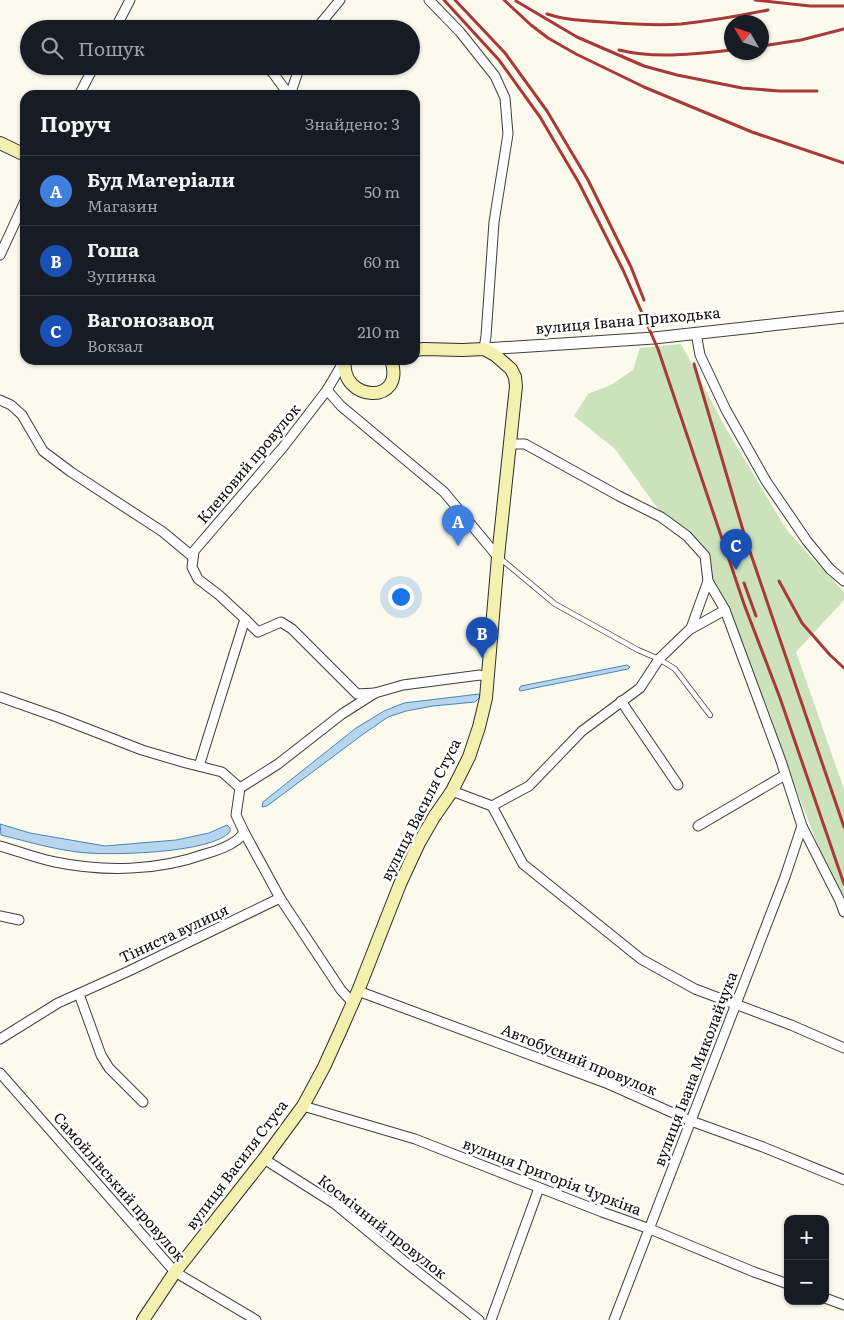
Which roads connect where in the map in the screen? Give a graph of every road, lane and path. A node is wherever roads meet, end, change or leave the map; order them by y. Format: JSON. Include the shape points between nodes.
{"nodes":[{"id":1,"x":130,"y":0,"type":"edge"},
{"id":2,"x":340,"y":0,"type":"edge"},
{"id":3,"x":429,"y":0,"type":"edge"},
{"id":4,"x":120,"y":20,"type":"edge"},
{"id":5,"x":323,"y":20,"type":"edge"},
{"id":6,"x":89,"y":75,"type":"edge"},
{"id":7,"x":275,"y":75,"type":"edge"},
{"id":8,"x":297,"y":75,"type":"edge"},
{"id":9,"x":82,"y":90,"type":"edge"},
{"id":10,"x":286,"y":90,"type":"edge"},
{"id":11,"x":292,"y":90,"type":"edge"},
{"id":12,"x":0,"y":142,"type":"edge"},
{"id":13,"x":20,"y":152,"type":"edge"},
{"id":14,"x":20,"y":211,"type":"edge"},
{"id":15,"x":0,"y":255,"type":"edge"},
{"id":16,"x":844,"y":316,"type":"edge"},
{"id":17,"x":696,"y":333,"type":"junction"},
{"id":18,"x":420,"y":349,"type":"edge"},
{"id":19,"x":484,"y":349,"type":"junction"},
{"id":20,"x":342,"y":365,"type":"edge"},
{"id":21,"x":344,"y":365,"type":"edge"},
{"id":22,"x":395,"y":365,"type":"edge"},
{"id":23,"x":327,"y":390,"type":"junction"},
{"id":24,"x":0,"y":400,"type":"edge"},
{"id":25,"x":510,"y":444,"type":"junction"},
{"id":26,"x":193,"y":557,"type":"junction"},
{"id":27,"x":498,"y":557,"type":"junction"},
{"id":28,"x":708,"y":581,"type":"junction"},
{"id":29,"x":844,"y":581,"type":"edge"},
{"id":30,"x":725,"y":610,"type":"junction"},
{"id":31,"x":245,"y":620,"type":"junction"},
{"id":32,"x":691,"y":628,"type":"junction"},
{"id":33,"x":658,"y":658,"type":"junction"},
{"id":34,"x":488,"y":677,"type":"junction"},
{"id":35,"x":376,"y":693,"type":"junction"},
{"id":36,"x":0,"y":697,"type":"edge"},
{"id":37,"x":622,"y":701,"type":"junction"},
{"id":38,"x":710,"y":715,"type":"dead end"},
{"id":39,"x":199,"y":766,"type":"junction"},
{"id":40,"x":785,"y":775,"type":"junction"},
{"id":41,"x":678,"y":785,"type":"dead end"},
{"id":42,"x":240,"y":788,"type":"junction"},
{"id":43,"x":452,"y":791,"type":"junction"},
{"id":44,"x":492,"y":806,"type":"junction"},
{"id":45,"x":698,"y":826,"type":"dead end"},
{"id":46,"x":802,"y":826,"type":"junction"},
{"id":47,"x":244,"y":832,"type":"junction"},
{"id":48,"x":0,"y":846,"type":"edge"},
{"id":49,"x":280,"y":898,"type":"junction"},
{"id":50,"x":844,"y":912,"type":"edge"},
{"id":51,"x":0,"y":916,"type":"edge"},
{"id":52,"x":19,"y":920,"type":"dead end"},
{"id":53,"x":358,"y":991,"type":"junction"},
{"id":54,"x":79,"y":994,"type":"junction"},
{"id":55,"x":353,"y":1003,"type":"junction"},
{"id":56,"x":735,"y":1004,"type":"junction"},
{"id":57,"x":0,"y":1039,"type":"edge"},
{"id":58,"x":844,"y":1048,"type":"edge"},
{"id":59,"x":0,"y":1073,"type":"edge"},
{"id":60,"x":143,"y":1102,"type":"dead end"},
{"id":61,"x":303,"y":1106,"type":"junction"},
{"id":62,"x":691,"y":1121,"type":"junction"},
{"id":63,"x":264,"y":1159,"type":"junction"},
{"id":64,"x":844,"y":1180,"type":"edge"},
{"id":65,"x":539,"y":1188,"type":"junction"},
{"id":66,"x":650,"y":1229,"type":"junction"},
{"id":67,"x":175,"y":1272,"type":"junction"},
{"id":68,"x":784,"y":1283,"type":"edge"},
{"id":69,"x":829,"y":1299,"type":"edge"},
{"id":70,"x":844,"y":1305,"type":"edge"},
{"id":71,"x":143,"y":1320,"type":"edge"},
{"id":72,"x":256,"y":1320,"type":"edge"},
{"id":73,"x":479,"y":1320,"type":"edge"},
{"id":74,"x":491,"y":1320,"type":"edge"},
{"id":75,"x":614,"y":1320,"type":"edge"}],
"edges":[{"from":1,"to":4,"type":"street"},
{"from":2,"to":5,"type":"street"},
{"from":3,"to":19,"type":"street","via":[[495,76],[505,98],[508,134],[494,222]]},
{"from":6,"to":9,"type":"street"},
{"from":7,"to":10,"type":"street"},
{"from":8,"to":11,"type":"street"},
{"from":12,"to":13,"type":"main road"},
{"from":14,"to":15,"type":"street"},
{"from":16,"to":17,"type":"street","name":"вулиця Івана Приходька"},
{"from":17,"to":19,"type":"street","name":"вулиця Івана Приходька"},
{"from":17,"to":29,"type":"street","via":[[700,355],[726,410],[766,481],[806,541]]},
{"from":18,"to":19,"type":"main road","name":"вулиця Івана Приходька"},
{"from":19,"to":25,"type":"main road","name":"вулиця Василя Стуса","via":[[508,366],[515,377]]},
{"from":20,"to":23,"type":"street","name":"Кленовий провулок"},
{"from":21,"to":22,"type":"main road","via":[[352,384],[368,394],[375,394],[385,390],[392,381]]},
{"from":23,"to":26,"type":"street","name":"Кленовий провулок","via":[[284,446],[194,550]]},
{"from":23,"to":27,"type":"street","via":[[341,406],[444,492]]},
{"from":24,"to":26,"type":"street","via":[[22,414],[43,452],[163,532]]},
{"from":25,"to":27,"type":"main road","name":"вулиця Василя Стуса"},
{"from":25,"to":28,"type":"street","via":[[525,444],[661,517],[687,536],[705,556]]},
{"from":26,"to":31,"type":"street","via":[[192,567],[198,579]]},
{"from":27,"to":33,"type":"lane","via":[[555,604]]},
{"from":27,"to":34,"type":"main road","name":"вулиця Василя Стуса"},
{"from":28,"to":30,"type":"street"},
{"from":28,"to":32,"type":"street"},
{"from":30,"to":32,"type":"street"},
{"from":30,"to":40,"type":"street"},
{"from":31,"to":35,"type":"street","via":[[258,632],[282,622],[356,694]]},
{"from":31,"to":39,"type":"street"},
{"from":32,"to":33,"type":"street"},
{"from":33,"to":37,"type":"street","via":[[640,688]]},
{"from":33,"to":38,"type":"lane","via":[[676,669]]},
{"from":34,"to":35,"type":"street","via":[[480,674],[403,685]]},
{"from":34,"to":43,"type":"main road","name":"вулиця Василя Стуса","via":[[479,727]]},
{"from":35,"to":42,"type":"street"},
{"from":36,"to":39,"type":"street","via":[[142,750]]},
{"from":37,"to":41,"type":"street"},
{"from":37,"to":44,"type":"street","via":[[582,731],[529,786]]},
{"from":39,"to":42,"type":"street","via":[[222,772]]},
{"from":40,"to":45,"type":"street"},
{"from":40,"to":46,"type":"street"},
{"from":42,"to":47,"type":"street","via":[[236,815]]},
{"from":43,"to":44,"type":"street"},
{"from":43,"to":53,"type":"main road","name":"вулиця Василя Стуса","via":[[434,817],[400,884]]},
{"from":44,"to":56,"type":"street","via":[[524,864],[642,959],[695,989]]},
{"from":46,"to":50,"type":"street"},
{"from":46,"to":56,"type":"street","name":"вулиця Івана Миколайчука"},
{"from":47,"to":48,"type":"street","via":[[238,840],[194,858],[124,869],[53,862]]},
{"from":47,"to":49,"type":"street"},
{"from":49,"to":54,"type":"street","name":"Тіниста вулиця"},
{"from":49,"to":55,"type":"street"},
{"from":51,"to":52,"type":"street"},
{"from":53,"to":55,"type":"main road","name":"вулиця Василя Стуса"},
{"from":53,"to":62,"type":"street","name":"Автобусний провулок","via":[[606,1083]]},
{"from":54,"to":57,"type":"street","name":"Тіниста вулиця","via":[[58,1003]]},
{"from":54,"to":60,"type":"street","via":[[101,1055],[109,1068]]},
{"from":55,"to":61,"type":"main road","name":"вулиця Василя Стуса"},
{"from":56,"to":58,"type":"street"},
{"from":56,"to":62,"type":"street","name":"вулиця Івана Миколайчука"},
{"from":59,"to":67,"type":"street","name":"Самойлівський провулок"},
{"from":61,"to":63,"type":"main road","name":"вулиця Василя Стуса"},
{"from":61,"to":65,"type":"street","name":"вулиця Григорія Чуркіна","via":[[415,1139]]},
{"from":62,"to":64,"type":"street","name":"Автобусний провулок"},
{"from":62,"to":66,"type":"street","name":"вулиця Івана Миколайчука"},
{"from":63,"to":67,"type":"main road","name":"вулиця Василя Стуса"},
{"from":63,"to":73,"type":"street","name":"Космічний провулок","via":[[335,1204]]},
{"from":65,"to":66,"type":"street","name":"вулиця Григорія Чуркіна"},
{"from":65,"to":74,"type":"street"},
{"from":66,"to":68,"type":"street","name":"вулиця Григорія Чуркіна"},
{"from":66,"to":75,"type":"street","name":"вулиця Івана Миколайчука"},
{"from":67,"to":71,"type":"main road","name":"вулиця Василя Стуса"},
{"from":67,"to":72,"type":"street","name":"Самойлівський провулок"},
{"from":69,"to":70,"type":"street"}]}
